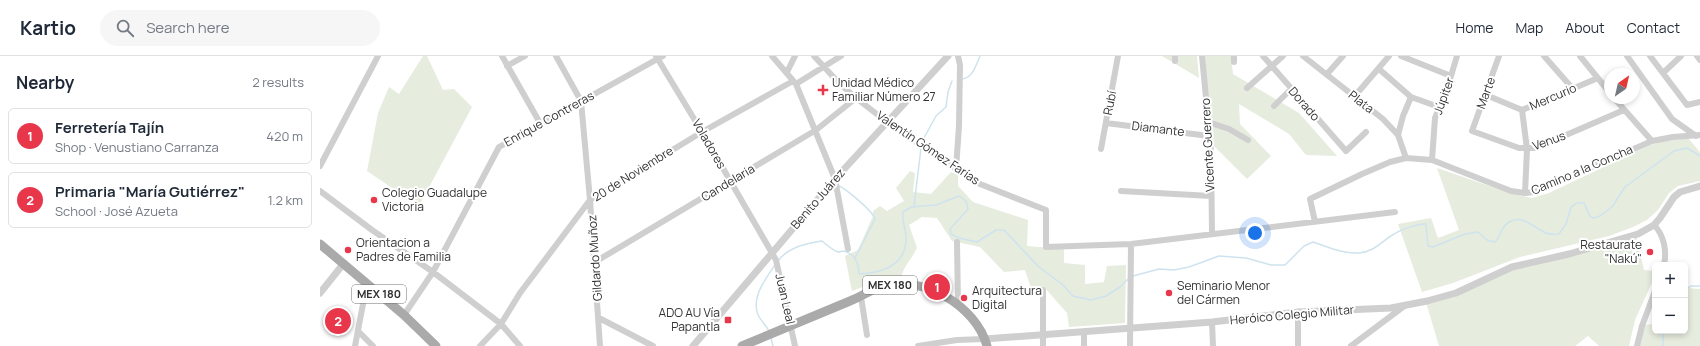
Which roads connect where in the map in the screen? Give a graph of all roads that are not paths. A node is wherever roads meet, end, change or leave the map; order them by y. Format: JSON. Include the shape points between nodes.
{"nodes":[{"id":1,"x":378,"y":56,"type":"edge"},
{"id":2,"x":502,"y":56,"type":"edge"},
{"id":3,"x":525,"y":56,"type":"edge"},
{"id":4,"x":556,"y":56,"type":"edge"},
{"id":5,"x":772,"y":56,"type":"edge"},
{"id":6,"x":795,"y":56,"type":"edge"},
{"id":7,"x":814,"y":56,"type":"edge"},
{"id":8,"x":841,"y":56,"type":"edge"},
{"id":9,"x":948,"y":56,"type":"edge"},
{"id":10,"x":958,"y":56,"type":"edge"},
{"id":11,"x":1118,"y":56,"type":"edge"},
{"id":12,"x":1202,"y":56,"type":"edge"},
{"id":13,"x":1263,"y":56,"type":"edge"},
{"id":14,"x":1283,"y":56,"type":"edge"},
{"id":15,"x":1304,"y":56,"type":"edge"},
{"id":16,"x":1343,"y":56,"type":"edge"},
{"id":17,"x":1389,"y":56,"type":"edge"},
{"id":18,"x":1401,"y":56,"type":"edge"},
{"id":19,"x":1457,"y":56,"type":"edge"},
{"id":20,"x":1499,"y":56,"type":"edge"},
{"id":21,"x":1544,"y":56,"type":"edge"},
{"id":22,"x":1580,"y":56,"type":"edge"},
{"id":23,"x":1627,"y":56,"type":"edge"},
{"id":24,"x":1650,"y":56,"type":"edge"},
{"id":25,"x":1681,"y":56,"type":"edge"},
{"id":26,"x":1697,"y":56,"type":"edge"},
{"id":27,"x":659,"y":57,"type":"edge"},
{"id":28,"x":1700,"y":60,"type":"edge"},
{"id":29,"x":507,"y":66,"type":"junction"},
{"id":30,"x":825,"y":66,"type":"junction"},
{"id":31,"x":1272,"y":66,"type":"junction"},
{"id":32,"x":1379,"y":69,"type":"junction"},
{"id":33,"x":787,"y":72,"type":"junction"},
{"id":34,"x":1663,"y":73,"type":"junction"},
{"id":35,"x":1327,"y":74,"type":"junction"},
{"id":36,"x":1451,"y":76,"type":"junction"},
{"id":37,"x":1598,"y":78,"type":"junction"},
{"id":38,"x":794,"y":82,"type":"junction"},
{"id":39,"x":1604,"y":86,"type":"edge"},
{"id":40,"x":1247,"y":88,"type":"dead end"},
{"id":41,"x":1291,"y":89,"type":"junction"},
{"id":42,"x":1572,"y":89,"type":"junction"},
{"id":43,"x":1486,"y":95,"type":"junction"},
{"id":44,"x":1354,"y":97,"type":"junction"},
{"id":45,"x":1411,"y":97,"type":"junction"},
{"id":46,"x":856,"y":98,"type":"junction"},
{"id":47,"x":581,"y":101,"type":"junction"},
{"id":48,"x":1700,"y":102,"type":"edge"},
{"id":49,"x":1619,"y":104,"type":"edge"},
{"id":50,"x":1274,"y":106,"type":"dead end"},
{"id":51,"x":1439,"y":107,"type":"junction"},
{"id":52,"x":1522,"y":110,"type":"junction"},
{"id":53,"x":1624,"y":110,"type":"junction"},
{"id":54,"x":887,"y":122,"type":"junction"},
{"id":55,"x":1208,"y":122,"type":"junction"},
{"id":56,"x":540,"y":123,"type":"junction"},
{"id":57,"x":1106,"y":123,"type":"junction"},
{"id":58,"x":816,"y":130,"type":"junction"},
{"id":59,"x":1472,"y":131,"type":"joint"},
{"id":60,"x":702,"y":132,"type":"junction"},
{"id":61,"x":1366,"y":132,"type":"dead end"},
{"id":62,"x":1398,"y":135,"type":"junction"},
{"id":63,"x":1209,"y":136,"type":"junction"},
{"id":64,"x":1698,"y":136,"type":"edge"},
{"id":65,"x":1248,"y":140,"type":"dead end"},
{"id":66,"x":1652,"y":141,"type":"junction"},
{"id":67,"x":1527,"y":149,"type":"junction"},
{"id":68,"x":1102,"y":150,"type":"dead end"},
{"id":69,"x":1406,"y":158,"type":"junction"},
{"id":70,"x":1432,"y":160,"type":"junction"},
{"id":71,"x":320,"y":166,"type":"edge"},
{"id":72,"x":956,"y":169,"type":"junction"},
{"id":73,"x":835,"y":179,"type":"junction"},
{"id":74,"x":731,"y":182,"type":"junction"},
{"id":75,"x":1700,"y":186,"type":"edge"},
{"id":76,"x":320,"y":191,"type":"edge"},
{"id":77,"x":1121,"y":192,"type":"dead end"},
{"id":78,"x":1525,"y":194,"type":"junction"},
{"id":79,"x":1211,"y":196,"type":"junction"},
{"id":80,"x":590,"y":200,"type":"junction"},
{"id":81,"x":1395,"y":212,"type":"dead end"},
{"id":82,"x":1315,"y":222,"type":"junction"},
{"id":83,"x":1654,"y":225,"type":"junction"},
{"id":84,"x":1212,"y":234,"type":"junction"},
{"id":85,"x":957,"y":242,"type":"dead end"},
{"id":86,"x":320,"y":244,"type":"edge"},
{"id":87,"x":1131,"y":244,"type":"junction"},
{"id":88,"x":848,"y":249,"type":"dead end"},
{"id":89,"x":772,"y":252,"type":"junction"},
{"id":90,"x":595,"y":262,"type":"junction"},
{"id":91,"x":1664,"y":262,"type":"edge"},
{"id":92,"x":344,"y":263,"type":"junction"},
{"id":93,"x":433,"y":272,"type":"junction"},
{"id":94,"x":367,"y":283,"type":"junction"},
{"id":95,"x":1043,"y":290,"type":"dead end"},
{"id":96,"x":320,"y":293,"type":"edge"},
{"id":97,"x":861,"y":297,"type":"junction"},
{"id":98,"x":1652,"y":298,"type":"edge"},
{"id":99,"x":958,"y":304,"type":"junction"},
{"id":100,"x":1404,"y":306,"type":"junction"},
{"id":101,"x":1298,"y":312,"type":"junction"},
{"id":102,"x":404,"y":315,"type":"junction"},
{"id":103,"x":599,"y":318,"type":"junction"},
{"id":104,"x":1212,"y":322,"type":"junction"},
{"id":105,"x":501,"y":324,"type":"junction"},
{"id":106,"x":791,"y":326,"type":"junction"},
{"id":107,"x":1130,"y":328,"type":"junction"},
{"id":108,"x":358,"y":331,"type":"junction"},
{"id":109,"x":1084,"y":332,"type":"junction"},
{"id":110,"x":1044,"y":334,"type":"junction"},
{"id":111,"x":867,"y":335,"type":"dead end"},
{"id":112,"x":957,"y":343,"type":"edge"},
{"id":113,"x":986,"y":343,"type":"edge"},
{"id":114,"x":356,"y":346,"type":"edge"},
{"id":115,"x":373,"y":346,"type":"edge"},
{"id":116,"x":436,"y":346,"type":"edge"},
{"id":117,"x":480,"y":346,"type":"edge"},
{"id":118,"x":520,"y":346,"type":"edge"},
{"id":119,"x":600,"y":346,"type":"edge"},
{"id":120,"x":653,"y":346,"type":"edge"},
{"id":121,"x":693,"y":346,"type":"edge"},
{"id":122,"x":742,"y":346,"type":"edge"},
{"id":123,"x":795,"y":346,"type":"edge"},
{"id":124,"x":918,"y":346,"type":"edge"},
{"id":125,"x":1043,"y":346,"type":"edge"},
{"id":126,"x":1084,"y":346,"type":"edge"},
{"id":127,"x":1130,"y":346,"type":"edge"},
{"id":128,"x":1213,"y":346,"type":"edge"},
{"id":129,"x":1298,"y":346,"type":"edge"},
{"id":130,"x":1351,"y":346,"type":"edge"},
{"id":131,"x":1637,"y":346,"type":"edge"}],
"edges":[{"from":1,"to":71,"type":"street"},
{"from":2,"to":29,"type":"street"},
{"from":3,"to":29,"type":"street"},
{"from":4,"to":47,"type":"street","name":"Gildardo Muñoz"},
{"from":5,"to":33,"type":"street"},
{"from":6,"to":33,"type":"street"},
{"from":7,"to":30,"type":"street","name":"Valentín Gómez Farías"},
{"from":8,"to":30,"type":"street","name":"20 de Noviembre"},
{"from":9,"to":54,"type":"street","name":"Benito Juárez"},
{"from":10,"to":72,"type":"street","via":[[960,101]]},
{"from":11,"to":57,"type":"street","name":"Rubí"},
{"from":12,"to":55,"type":"street","name":"Vicente Guerrero"},
{"from":13,"to":31,"type":"street","name":"Dorado"},
{"from":14,"to":31,"type":"street"},
{"from":15,"to":35,"type":"street","name":"Plata"},
{"from":16,"to":35,"type":"street"},
{"from":17,"to":32,"type":"street"},
{"from":18,"to":36,"type":"street"},
{"from":19,"to":36,"type":"street","name":"Júpiter"},
{"from":20,"to":43,"type":"street","name":"Marte"},
{"from":21,"to":42,"type":"street"},
{"from":22,"to":37,"type":"street"},
{"from":23,"to":64,"type":"street","via":[[1672,119]]},
{"from":24,"to":34,"type":"street"},
{"from":25,"to":34,"type":"street"},
{"from":26,"to":28,"type":"street"},
{"from":27,"to":47,"type":"street","name":"Enrique Contreras"},
{"from":27,"to":60,"type":"street","name":"Voladores"},
{"from":29,"to":56,"type":"street"},
{"from":30,"to":38,"type":"street","name":"20 de Noviembre"},
{"from":30,"to":46,"type":"street","name":"Valentín Gómez Farías"},
{"from":31,"to":40,"type":"street"},
{"from":31,"to":41,"type":"street","name":"Dorado"},
{"from":32,"to":44,"type":"street"},
{"from":32,"to":45,"type":"street"},
{"from":33,"to":38,"type":"street"},
{"from":34,"to":48,"type":"street","via":[[1687,105]]},
{"from":35,"to":44,"type":"street","name":"Plata"},
{"from":36,"to":51,"type":"street","name":"Júpiter"},
{"from":37,"to":39,"type":"street"},
{"from":37,"to":42,"type":"street","name":"Mercurio"},
{"from":38,"to":58,"type":"street"},
{"from":38,"to":60,"type":"street","name":"20 de Noviembre"},
{"from":41,"to":50,"type":"street"},
{"from":41,"to":61,"type":"street","name":"Dorado","via":[[1346,150]]},
{"from":42,"to":52,"type":"street","name":"Mercurio"},
{"from":43,"to":52,"type":"street","name":"Mercurio"},
{"from":43,"to":59,"type":"street","name":"Marte"},
{"from":44,"to":62,"type":"street","name":"Plata","via":[[1383,119]]},
{"from":45,"to":51,"type":"street"},
{"from":45,"to":62,"type":"street"},
{"from":46,"to":54,"type":"street","name":"Valentín Gómez Farías"},
{"from":46,"to":58,"type":"street","name":"Candelaria"},
{"from":47,"to":56,"type":"street","name":"Enrique Contreras"},
{"from":47,"to":80,"type":"street","name":"Gildardo Muñoz"},
{"from":49,"to":53,"type":"street"},
{"from":51,"to":70,"type":"street","name":"Júpiter","via":[[1435,118]]},
{"from":52,"to":67,"type":"street"},
{"from":53,"to":66,"type":"street"},
{"from":53,"to":67,"type":"street","name":"Venus","via":[[1536,148]]},
{"from":54,"to":72,"type":"street","name":"Valentín Gómez Farías"},
{"from":54,"to":73,"type":"street","name":"Benito Juárez"},
{"from":55,"to":63,"type":"street","name":"Vicente Guerrero"},
{"from":55,"to":65,"type":"street","via":[[1229,128]]},
{"from":56,"to":93,"type":"street","name":"Enrique Contreras","via":[[499,147]]},
{"from":57,"to":63,"type":"street","name":"Diamante"},
{"from":57,"to":68,"type":"street","name":"Rubí"},
{"from":58,"to":73,"type":"street"},
{"from":58,"to":74,"type":"street","name":"Candelaria"},
{"from":59,"to":67,"type":"street","name":"Venus"},
{"from":60,"to":74,"type":"street","name":"Voladores"},
{"from":60,"to":80,"type":"street","name":"20 de Noviembre"},
{"from":62,"to":69,"type":"street","name":"Plata"},
{"from":63,"to":79,"type":"street","name":"Vicente Guerrero"},
{"from":64,"to":66,"type":"street","name":"Camino a la Concha"},
{"from":66,"to":78,"type":"street","name":"Camino a la Concha","via":[[1535,192]]},
{"from":67,"to":78,"type":"street"},
{"from":69,"to":70,"type":"street","name":"Camino a la Concha"},
{"from":69,"to":82,"type":"street","name":"Camino a la Concha","via":[[1390,162],[1310,199]]},
{"from":70,"to":78,"type":"street","name":"Camino a la Concha"},
{"from":72,"to":87,"type":"street","name":"Valentín Gómez Farías","via":[[980,184],[1046,210],[1046,247]]},
{"from":73,"to":88,"type":"street"},
{"from":73,"to":89,"type":"street","name":"Benito Juárez"},
{"from":74,"to":89,"type":"street","name":"Voladores"},
{"from":74,"to":90,"type":"street","name":"Candelaria"},
{"from":75,"to":83,"type":"street","via":[[1680,192],[1674,197]]},
{"from":76,"to":93,"type":"street"},
{"from":77,"to":79,"type":"street"},
{"from":79,"to":84,"type":"street","name":"Vicente Guerrero"},
{"from":80,"to":90,"type":"street","name":"Gildardo Muñoz"},
{"from":80,"to":105,"type":"street","name":"20 de Noviembre","via":[[520,293]]},
{"from":81,"to":82,"type":"street"},
{"from":82,"to":84,"type":"street"},
{"from":83,"to":91,"type":"street","via":[[1659,230],[1665,246]]},
{"from":83,"to":100,"type":"street","name":"Heróico Colegio Militar","via":[[1638,234],[1512,267],[1456,293]]},
{"from":84,"to":87,"type":"street"},
{"from":85,"to":99,"type":"street"},
{"from":86,"to":92,"type":"main road","number":"MEX 180"},
{"from":87,"to":107,"type":"street"},
{"from":89,"to":106,"type":"street","name":"Juan Leal"},
{"from":89,"to":121,"type":"street","name":"Benito Juárez"},
{"from":90,"to":103,"type":"street","name":"Gildardo Muñoz"},
{"from":92,"to":94,"type":"main road","number":"MEX 180"},
{"from":92,"to":96,"type":"street"},
{"from":93,"to":102,"type":"street","name":"Enrique Contreras"},
{"from":93,"to":105,"type":"street"},
{"from":94,"to":102,"type":"main road","number":"MEX 180"},
{"from":94,"to":108,"type":"street"},
{"from":95,"to":110,"type":"street"},
{"from":97,"to":99,"type":"main road","number":"MEX 180","via":[[882,286],[911,284],[946,296]]},
{"from":97,"to":106,"type":"main road","number":"MEX 180"},
{"from":97,"to":111,"type":"street"},
{"from":98,"to":131,"type":"street"},
{"from":99,"to":113,"type":"main road","number":"MEX 180","via":[[974,320]]},
{"from":100,"to":101,"type":"street","name":"Heróico Colegio Militar"},
{"from":100,"to":130,"type":"street"},
{"from":101,"to":104,"type":"street","name":"Heróico Colegio Militar"},
{"from":101,"to":129,"type":"street"},
{"from":102,"to":116,"type":"main road","number":"MEX 180"},
{"from":103,"to":119,"type":"street","name":"Gildardo Muñoz"},
{"from":103,"to":120,"type":"street"},
{"from":104,"to":107,"type":"street","name":"Heróico Colegio Militar"},
{"from":104,"to":128,"type":"street"},
{"from":105,"to":117,"type":"street","name":"20 de Noviembre"},
{"from":105,"to":118,"type":"street"},
{"from":106,"to":122,"type":"main road","number":"MEX 180"},
{"from":106,"to":123,"type":"street","name":"Juan Leal"},
{"from":107,"to":109,"type":"street","name":"Heróico Colegio Militar"},
{"from":107,"to":127,"type":"street"},
{"from":108,"to":114,"type":"street"},
{"from":108,"to":115,"type":"street"},
{"from":109,"to":110,"type":"street","name":"Heróico Colegio Militar"},
{"from":109,"to":126,"type":"street"},
{"from":110,"to":113,"type":"street","name":"Heróico Colegio Militar"},
{"from":110,"to":125,"type":"street"},
{"from":112,"to":113,"type":"street","name":"Heróico Colegio Militar"},
{"from":112,"to":124,"type":"street","name":"Heróico Colegio Militar"}]}
